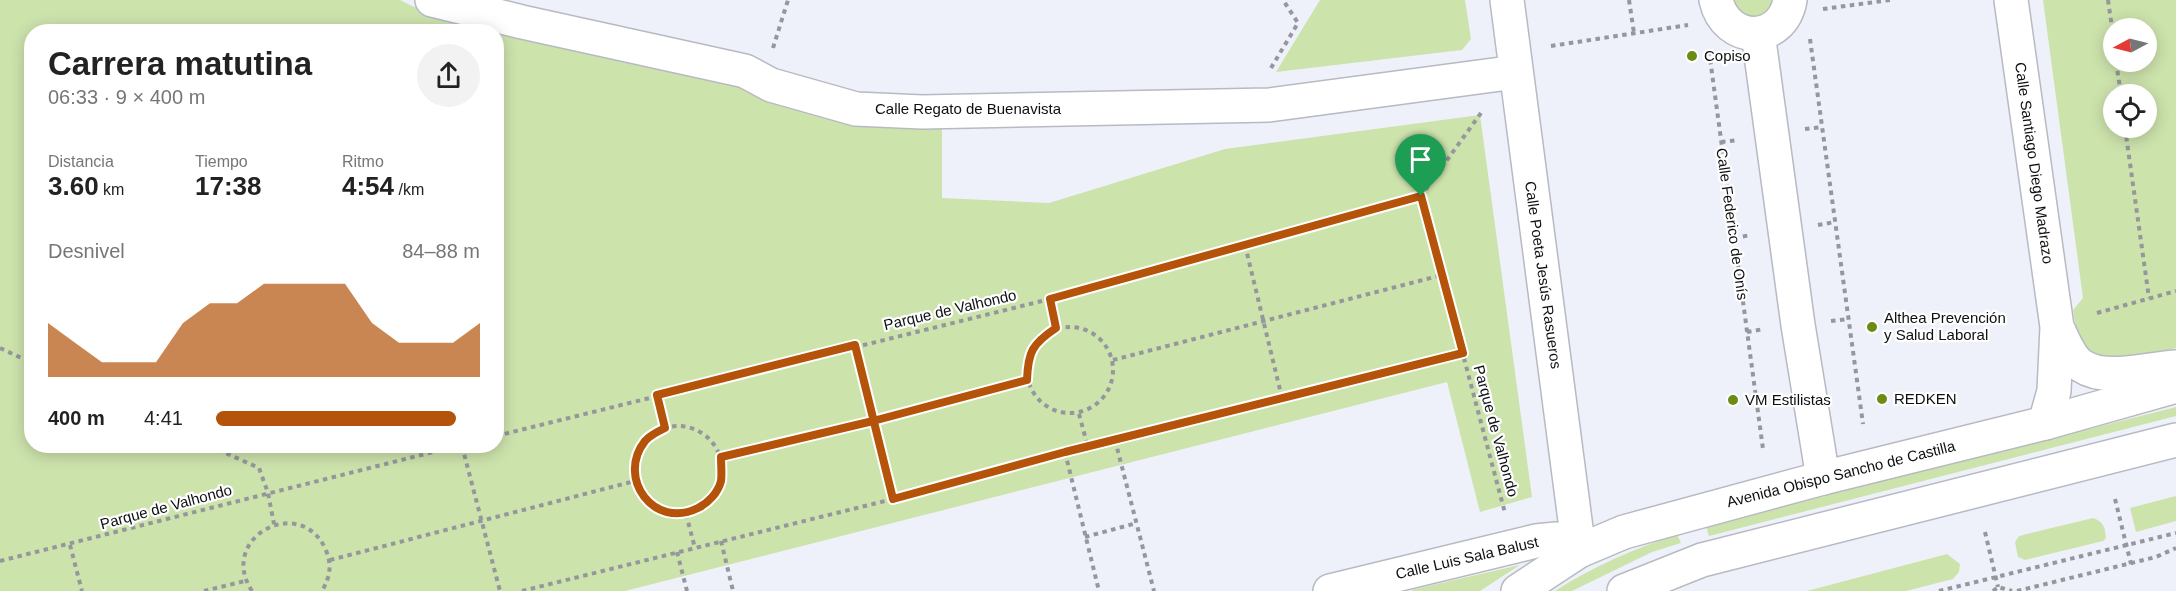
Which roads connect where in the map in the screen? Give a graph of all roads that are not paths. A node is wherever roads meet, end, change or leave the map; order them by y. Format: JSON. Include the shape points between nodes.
{"nodes":[{"id":1,"x":432,"y":0,"type":"edge"},
{"id":2,"x":1507,"y":0,"type":"edge"},
{"id":3,"x":2011,"y":0,"type":"edge"},
{"id":4,"x":1794,"y":8,"type":"edge"},
{"id":5,"x":1712,"y":9,"type":"edge"},
{"id":6,"x":1758,"y":33,"type":"junction"},
{"id":7,"x":1516,"y":72,"type":"junction"},
{"id":8,"x":2057,"y":327,"type":"junction"},
{"id":9,"x":2176,"y":367,"type":"edge"},
{"id":10,"x":2176,"y":387,"type":"edge"},
{"id":11,"x":2045,"y":423,"type":"junction"},
{"id":12,"x":2176,"y":440,"type":"edge"},
{"id":13,"x":1823,"y":478,"type":"junction"},
{"id":14,"x":1579,"y":550,"type":"junction"},
{"id":15,"x":1381,"y":584,"type":"edge"},
{"id":16,"x":1330,"y":591,"type":"edge"},
{"id":17,"x":1518,"y":591,"type":"edge"},
{"id":18,"x":1624,"y":591,"type":"edge"}],
"edges":[{"from":1,"to":7,"type":"street","name":"Calle Regato de Buenavista","via":[[745,71],[771,85],[856,109],[922,112],[1269,105]]},
{"from":2,"to":7,"type":"street","name":"Calle Poeta Jesús Rasueros"},
{"from":3,"to":8,"type":"street","name":"Calle Santiago Diego Madrazo"},
{"from":4,"to":6,"type":"street","via":[[1775,27]]},
{"from":5,"to":6,"type":"street","via":[[1739,31]]},
{"from":6,"to":13,"type":"street"},
{"from":7,"to":14,"type":"street","name":"Calle Poeta Jesús Rasueros"},
{"from":8,"to":9,"type":"street","name":"Calle Santiago Diego Madrazo","via":[[2082,366],[2111,375]]},
{"from":8,"to":11,"type":"street","name":"Calle Santiago Diego Madrazo","via":[[2054,391]]},
{"from":10,"to":11,"type":"street","name":"Avenida Obispo Sancho de Castilla"},
{"from":11,"to":13,"type":"street","name":"Avenida Obispo Sancho de Castilla"},
{"from":12,"to":18,"type":"street","via":[[1702,560]]},
{"from":13,"to":14,"type":"street","name":"Avenida Obispo Sancho de Castilla","via":[[1624,532]]},
{"from":14,"to":15,"type":"street","name":"Calle Luis Sala Balust","via":[[1556,539],[1536,541]]},
{"from":14,"to":17,"type":"street","name":"Avenida Obispo Sancho de Castilla"},
{"from":15,"to":16,"type":"street","name":"Calle Luis Sala Balust"}]}
